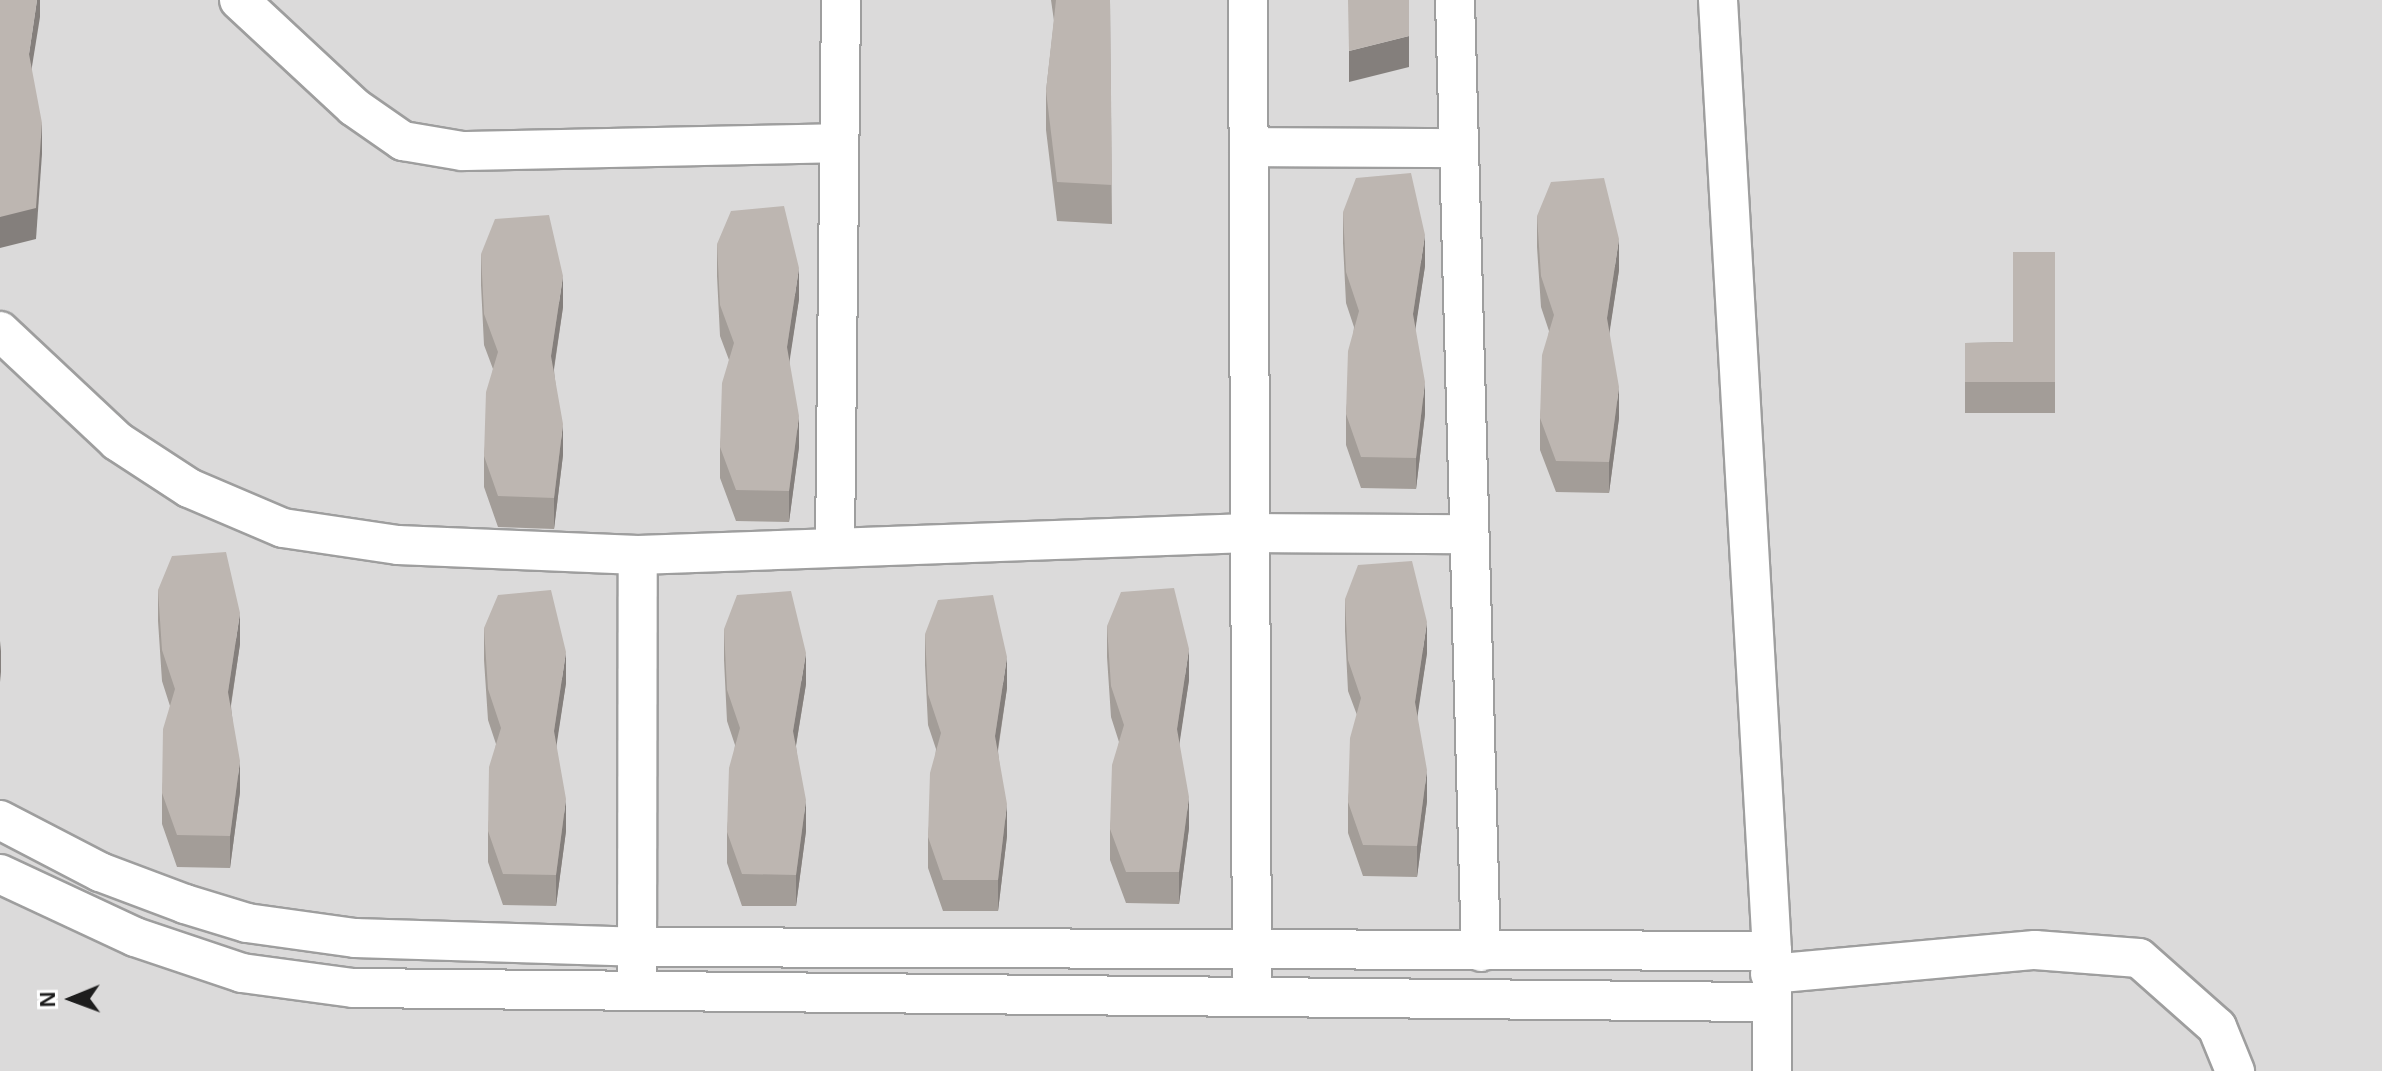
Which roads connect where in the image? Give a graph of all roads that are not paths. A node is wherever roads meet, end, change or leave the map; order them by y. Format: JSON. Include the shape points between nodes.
{"nodes":[{"id":1,"x":239,"y":0,"type":"edge"},
{"id":2,"x":841,"y":0,"type":"edge"},
{"id":3,"x":1248,"y":0,"type":"edge"},
{"id":4,"x":1455,"y":0,"type":"edge"},
{"id":5,"x":1718,"y":0,"type":"edge"},
{"id":6,"x":839,"y":143,"type":"junction"},
{"id":7,"x":1249,"y":147,"type":"junction"},
{"id":8,"x":1457,"y":148,"type":"junction"},
{"id":9,"x":0,"y":331,"type":"edge"},
{"id":10,"x":1249,"y":533,"type":"junction"},
{"id":11,"x":1469,"y":534,"type":"junction"},
{"id":12,"x":835,"y":545,"type":"junction"},
{"id":13,"x":638,"y":555,"type":"junction"},
{"id":14,"x":0,"y":820,"type":"edge"},
{"id":15,"x":0,"y":874,"type":"edge"},
{"id":16,"x":636,"y":947,"type":"junction"},
{"id":17,"x":1252,"y":952,"type":"junction"},
{"id":18,"x":1481,"y":952,"type":"junction"},
{"id":19,"x":1771,"y":976,"type":"junction"},
{"id":20,"x":637,"y":991,"type":"junction"},
{"id":21,"x":1251,"y":1000,"type":"junction"},
{"id":22,"x":1772,"y":1071,"type":"edge"},
{"id":23,"x":2235,"y":1071,"type":"edge"}],
"edges":[{"from":1,"to":6,"type":"street","via":[[354,107],[403,141],[462,151]]},
{"from":2,"to":6,"type":"street"},
{"from":3,"to":7,"type":"street"},
{"from":4,"to":8,"type":"street"},
{"from":5,"to":19,"type":"street"},
{"from":6,"to":12,"type":"street"},
{"from":7,"to":8,"type":"street"},
{"from":7,"to":10,"type":"street"},
{"from":8,"to":11,"type":"street"},
{"from":9,"to":13,"type":"street","via":[[117,441],[189,488],[283,528],[398,545]]},
{"from":10,"to":11,"type":"street"},
{"from":10,"to":12,"type":"street"},
{"from":10,"to":17,"type":"street"},
{"from":11,"to":18,"type":"street"},
{"from":12,"to":13,"type":"street"},
{"from":13,"to":16,"type":"street"},
{"from":14,"to":16,"type":"street","via":[[100,872],[247,923],[355,938]]},
{"from":15,"to":20,"type":"street","via":[[135,937],[242,973],[297,983]]},
{"from":16,"to":17,"type":"street"},
{"from":16,"to":20,"type":"street"},
{"from":17,"to":18,"type":"street"},
{"from":17,"to":21,"type":"street"},
{"from":18,"to":19,"type":"street"},
{"from":19,"to":21,"type":"street"},
{"from":19,"to":22,"type":"street"},
{"from":19,"to":23,"type":"street","via":[[2035,950],[2139,958],[2217,1027]]},
{"from":20,"to":21,"type":"street"}]}
